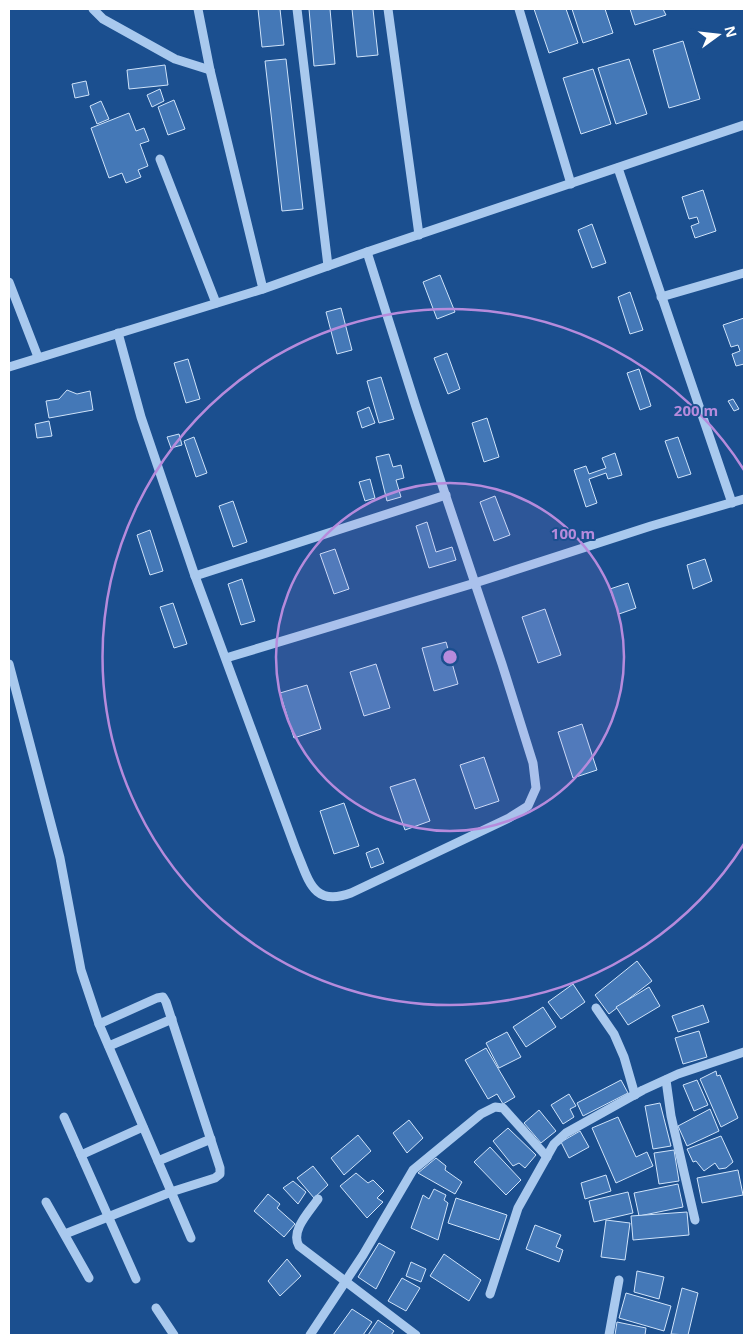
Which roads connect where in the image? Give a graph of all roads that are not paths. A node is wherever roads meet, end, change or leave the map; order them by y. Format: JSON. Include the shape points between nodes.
{"nodes":[{"id":1,"x":93,"y":9,"type":"edge"},
{"id":2,"x":198,"y":9,"type":"edge"},
{"id":3,"x":297,"y":9,"type":"edge"},
{"id":4,"x":388,"y":9,"type":"edge"},
{"id":5,"x":519,"y":9,"type":"edge"},
{"id":6,"x":210,"y":70,"type":"junction"},
{"id":7,"x":744,"y":125,"type":"edge"},
{"id":8,"x":160,"y":159,"type":"dead end"},
{"id":9,"x":618,"y":168,"type":"junction"},
{"id":10,"x":571,"y":184,"type":"junction"},
{"id":11,"x":419,"y":235,"type":"junction"},
{"id":12,"x":367,"y":252,"type":"junction"},
{"id":13,"x":328,"y":266,"type":"junction"},
{"id":14,"x":744,"y":273,"type":"edge"},
{"id":15,"x":9,"y":282,"type":"edge"},
{"id":16,"x":263,"y":289,"type":"junction"},
{"id":17,"x":661,"y":296,"type":"junction"},
{"id":18,"x":216,"y":304,"type":"junction"},
{"id":19,"x":118,"y":333,"type":"junction"},
{"id":20,"x":38,"y":357,"type":"junction"},
{"id":21,"x":9,"y":367,"type":"edge"},
{"id":22,"x":446,"y":495,"type":"junction"},
{"id":23,"x":744,"y":499,"type":"edge"},
{"id":24,"x":732,"y":503,"type":"junction"},
{"id":25,"x":195,"y":576,"type":"junction"},
{"id":26,"x":475,"y":583,"type":"junction"},
{"id":27,"x":226,"y":658,"type":"junction"},
{"id":28,"x":9,"y":664,"type":"edge"},
{"id":29,"x":596,"y":1008,"type":"dead end"},
{"id":30,"x":172,"y":1019,"type":"junction"},
{"id":31,"x":100,"y":1024,"type":"junction"},
{"id":32,"x":109,"y":1046,"type":"junction"},
{"id":33,"x":744,"y":1052,"type":"edge"},
{"id":34,"x":666,"y":1080,"type":"junction"},
{"id":35,"x":635,"y":1095,"type":"junction"},
{"id":36,"x":64,"y":1117,"type":"dead end"},
{"id":37,"x":143,"y":1127,"type":"junction"},
{"id":38,"x":211,"y":1139,"type":"junction"},
{"id":39,"x":81,"y":1156,"type":"junction"},
{"id":40,"x":547,"y":1157,"type":"junction"},
{"id":41,"x":158,"y":1161,"type":"junction"},
{"id":42,"x":171,"y":1192,"type":"junction"},
{"id":43,"x":318,"y":1199,"type":"dead end"},
{"id":44,"x":46,"y":1202,"type":"dead end"},
{"id":45,"x":108,"y":1217,"type":"junction"},
{"id":46,"x":695,"y":1220,"type":"dead end"},
{"id":47,"x":65,"y":1234,"type":"junction"},
{"id":48,"x":191,"y":1238,"type":"dead end"},
{"id":49,"x":89,"y":1278,"type":"dead end"},
{"id":50,"x":136,"y":1279,"type":"dead end"},
{"id":51,"x":346,"y":1280,"type":"junction"},
{"id":52,"x":619,"y":1280,"type":"dead end"},
{"id":53,"x":490,"y":1294,"type":"dead end"},
{"id":54,"x":156,"y":1308,"type":"dead end"},
{"id":55,"x":174,"y":1335,"type":"edge"},
{"id":56,"x":310,"y":1335,"type":"edge"},
{"id":57,"x":416,"y":1335,"type":"edge"},
{"id":58,"x":608,"y":1335,"type":"edge"}],
"edges":[{"from":1,"to":6,"type":"street","via":[[103,19],[168,56]]},
{"from":2,"to":6,"type":"street"},
{"from":3,"to":13,"type":"street"},
{"from":4,"to":11,"type":"street"},
{"from":5,"to":10,"type":"street"},
{"from":6,"to":16,"type":"street"},
{"from":7,"to":9,"type":"street"},
{"from":8,"to":18,"type":"street"},
{"from":9,"to":10,"type":"street"},
{"from":9,"to":17,"type":"street"},
{"from":10,"to":11,"type":"street"},
{"from":11,"to":12,"type":"street"},
{"from":12,"to":13,"type":"street"},
{"from":12,"to":22,"type":"street"},
{"from":13,"to":16,"type":"street"},
{"from":14,"to":17,"type":"street"},
{"from":15,"to":20,"type":"street"},
{"from":16,"to":18,"type":"street"},
{"from":17,"to":24,"type":"street"},
{"from":18,"to":19,"type":"street"},
{"from":19,"to":20,"type":"street"},
{"from":19,"to":25,"type":"street","via":[[141,416]]},
{"from":20,"to":21,"type":"street"},
{"from":22,"to":25,"type":"street"},
{"from":22,"to":26,"type":"street"},
{"from":23,"to":24,"type":"street"},
{"from":24,"to":26,"type":"street"},
{"from":25,"to":27,"type":"street"},
{"from":26,"to":27,"type":"street"},
{"from":26,"to":27,"type":"street","via":[[533,763],[536,788],[528,806],[509,818],[338,898],[324,897],[313,887],[296,850]]},
{"from":28,"to":31,"type":"street","via":[[60,858],[82,970]]},
{"from":29,"to":35,"type":"street","via":[[614,1034]]},
{"from":30,"to":31,"type":"street","via":[[163,997]]},
{"from":30,"to":32,"type":"street"},
{"from":30,"to":38,"type":"street"},
{"from":31,"to":32,"type":"street"},
{"from":32,"to":37,"type":"street"},
{"from":33,"to":34,"type":"street"},
{"from":34,"to":35,"type":"street"},
{"from":34,"to":46,"type":"street"},
{"from":35,"to":40,"type":"street","via":[[566,1133],[554,1144]]},
{"from":36,"to":39,"type":"street"},
{"from":37,"to":39,"type":"street"},
{"from":37,"to":41,"type":"street"},
{"from":38,"to":41,"type":"street"},
{"from":38,"to":42,"type":"street","via":[[220,1174]]},
{"from":39,"to":45,"type":"street"},
{"from":40,"to":51,"type":"street","via":[[503,1108],[495,1107],[480,1114],[413,1170]]},
{"from":40,"to":53,"type":"street","via":[[518,1208]]},
{"from":41,"to":42,"type":"street"},
{"from":42,"to":45,"type":"street"},
{"from":42,"to":48,"type":"street"},
{"from":43,"to":51,"type":"street","via":[[297,1231],[296,1240],[299,1246]]},
{"from":44,"to":47,"type":"street"},
{"from":45,"to":47,"type":"street"},
{"from":45,"to":50,"type":"street"},
{"from":47,"to":49,"type":"street"},
{"from":51,"to":56,"type":"street"},
{"from":51,"to":57,"type":"street"},
{"from":52,"to":58,"type":"street"},
{"from":54,"to":55,"type":"street"}]}
